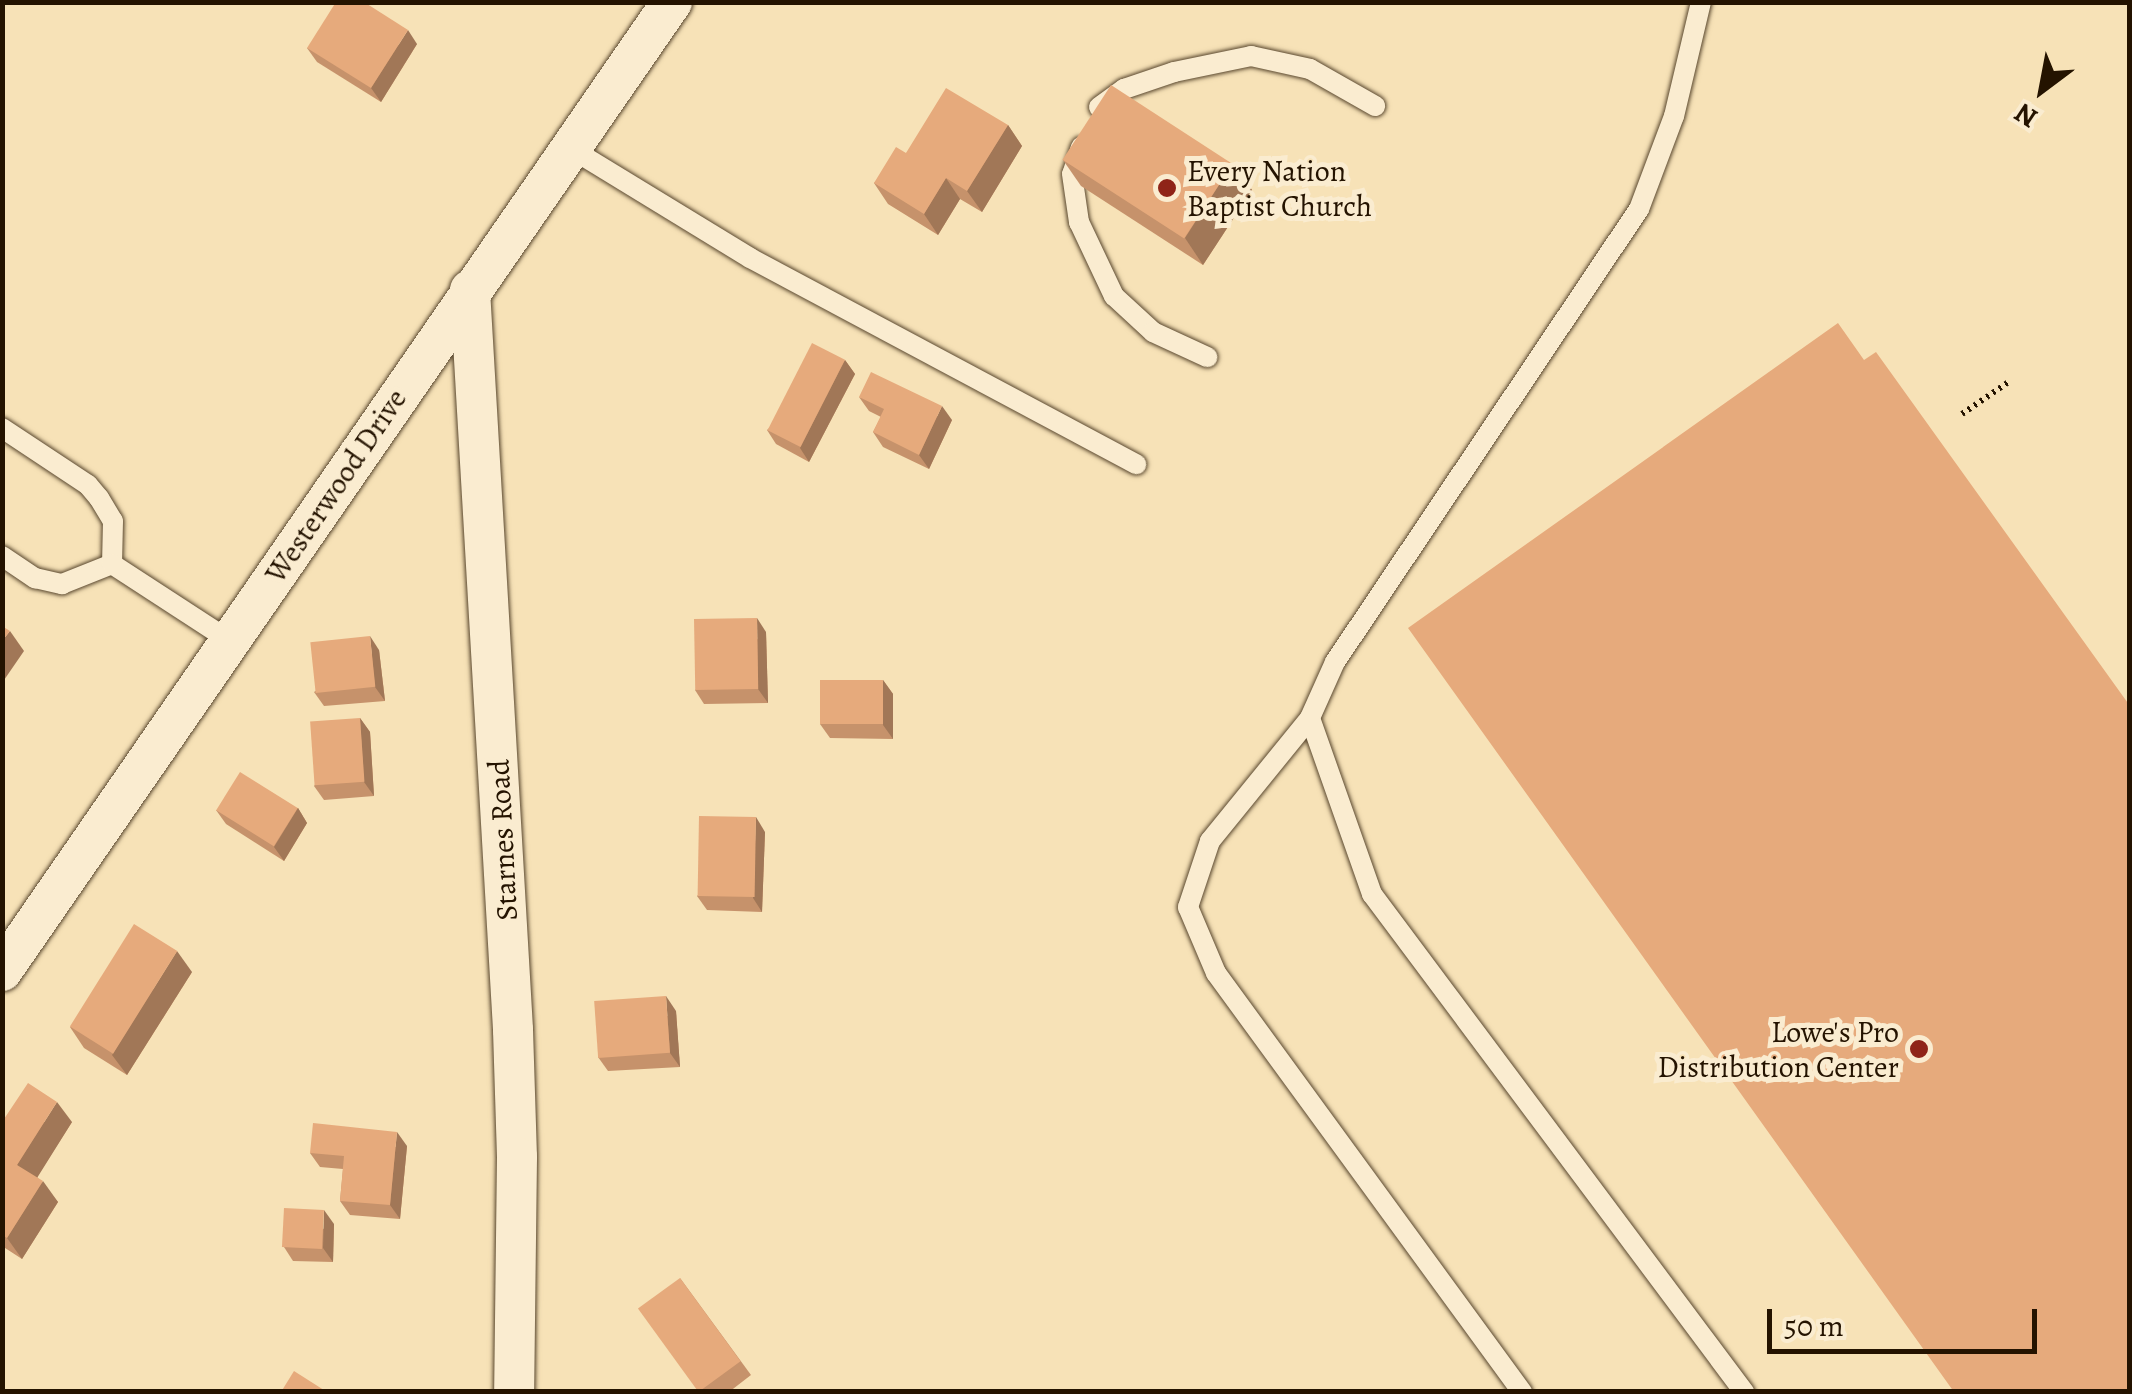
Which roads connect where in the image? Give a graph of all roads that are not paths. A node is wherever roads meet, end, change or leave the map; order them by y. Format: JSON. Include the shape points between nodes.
{"nodes":[{"id":1,"x":672,"y":2,"type":"edge"},
{"id":2,"x":1701,"y":2,"type":"edge"},
{"id":3,"x":1374,"y":106,"type":"dead end"},
{"id":4,"x":570,"y":148,"type":"junction"},
{"id":5,"x":470,"y":290,"type":"junction"},
{"id":6,"x":1208,"y":357,"type":"dead end"},
{"id":7,"x":2,"y":428,"type":"edge"},
{"id":8,"x":1136,"y":464,"type":"dead end"},
{"id":9,"x":2,"y":556,"type":"edge"},
{"id":10,"x":112,"y":564,"type":"junction"},
{"id":11,"x":230,"y":641,"type":"junction"},
{"id":12,"x":1310,"y":718,"type":"junction"},
{"id":13,"x":2,"y":971,"type":"edge"},
{"id":14,"x":514,"y":1392,"type":"edge"},
{"id":15,"x":1522,"y":1392,"type":"edge"},
{"id":16,"x":1744,"y":1392,"type":"edge"}],
"edges":[{"from":1,"to":4,"type":"street","name":"Westerwood Drive"},
{"from":2,"to":12,"type":"lane","via":[[1674,116],[1639,209],[1336,662]]},
{"from":3,"to":6,"type":"lane","via":[[1310,69],[1250,56],[1124,89],[1096,112],[1072,174],[1079,222],[1114,296],[1130,314]]},
{"from":4,"to":5,"type":"street","name":"Westerwood Drive"},
{"from":4,"to":8,"type":"lane","via":[[750,258]]},
{"from":5,"to":11,"type":"street","name":"Westerwood Drive"},
{"from":5,"to":14,"type":"street","name":"Starnes Road","via":[[513,1030]]},
{"from":7,"to":10,"type":"lane","via":[[99,498],[113,521]]},
{"from":9,"to":10,"type":"lane","via":[[34,578],[62,584]]},
{"from":10,"to":11,"type":"lane"},
{"from":11,"to":13,"type":"street","name":"Westerwood Drive"},
{"from":12,"to":15,"type":"lane","via":[[1210,841],[1188,908],[1216,973]]},
{"from":12,"to":16,"type":"lane","via":[[1372,894]]}]}
